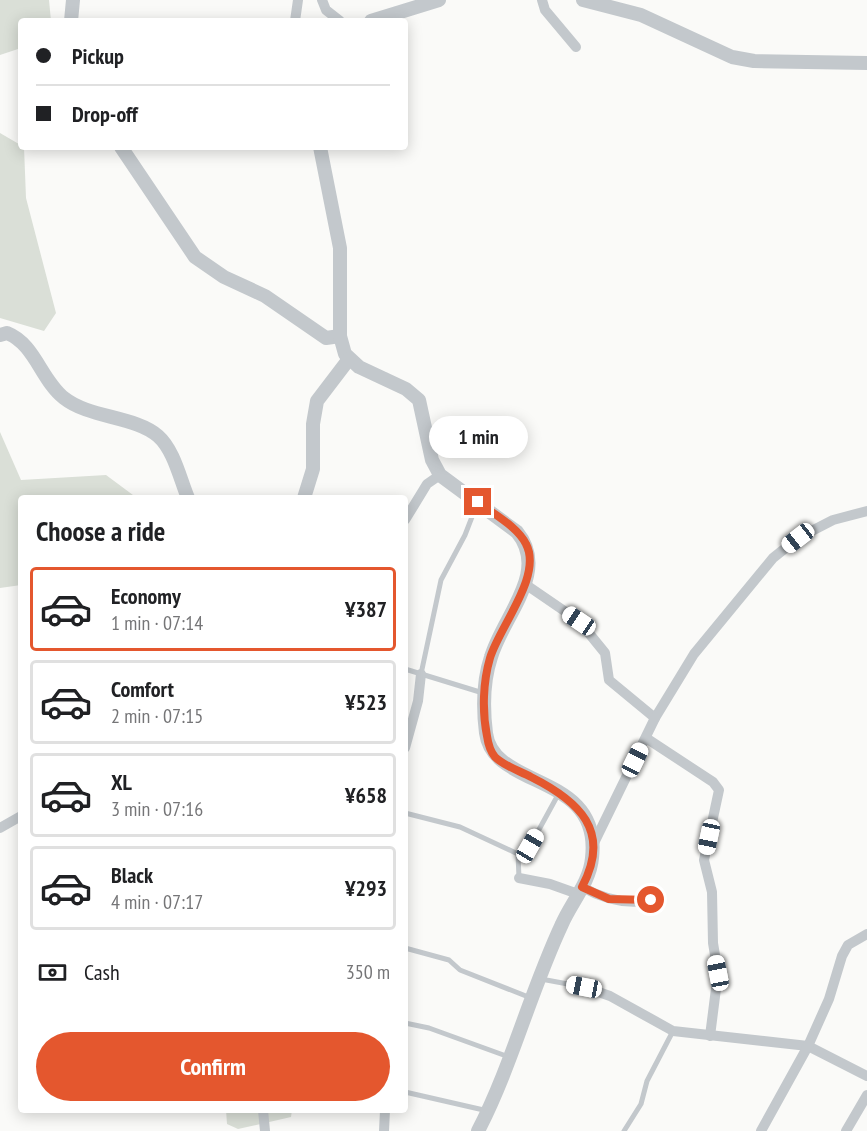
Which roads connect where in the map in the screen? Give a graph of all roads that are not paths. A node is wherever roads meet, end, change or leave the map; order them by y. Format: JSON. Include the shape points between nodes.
{"nodes":[{"id":1,"x":72,"y":0,"type":"edge"},
{"id":2,"x":298,"y":0,"type":"edge"},
{"id":3,"x":322,"y":0,"type":"edge"},
{"id":4,"x":439,"y":0,"type":"edge"},
{"id":5,"x":542,"y":0,"type":"edge"},
{"id":6,"x":583,"y":0,"type":"edge"},
{"id":7,"x":71,"y":18,"type":"edge"},
{"id":8,"x":295,"y":18,"type":"edge"},
{"id":9,"x":336,"y":18,"type":"edge"},
{"id":10,"x":380,"y":18,"type":"edge"},
{"id":11,"x":576,"y":47,"type":"dead end"},
{"id":12,"x":867,"y":63,"type":"edge"},
{"id":13,"x":123,"y":150,"type":"edge"},
{"id":14,"x":321,"y":150,"type":"edge"},
{"id":15,"x":0,"y":335,"type":"edge"},
{"id":16,"x":340,"y":336,"type":"junction"},
{"id":17,"x":349,"y":359,"type":"junction"},
{"id":18,"x":440,"y":475,"type":"junction"},
{"id":19,"x":187,"y":495,"type":"edge"},
{"id":20,"x":305,"y":495,"type":"edge"},
{"id":21,"x":478,"y":502,"type":"junction"},
{"id":22,"x":867,"y":511,"type":"edge"},
{"id":23,"x":408,"y":514,"type":"edge"},
{"id":24,"x":525,"y":584,"type":"junction"},
{"id":25,"x":408,"y":670,"type":"edge"},
{"id":26,"x":421,"y":674,"type":"junction"},
{"id":27,"x":485,"y":693,"type":"junction"},
{"id":28,"x":655,"y":718,"type":"junction"},
{"id":29,"x":408,"y":737,"type":"edge"},
{"id":30,"x":646,"y":738,"type":"junction"},
{"id":31,"x":560,"y":791,"type":"junction"},
{"id":32,"x":408,"y":814,"type":"edge"},
{"id":33,"x":18,"y":818,"type":"edge"},
{"id":34,"x":0,"y":828,"type":"edge"},
{"id":35,"x":593,"y":845,"type":"junction"},
{"id":36,"x":518,"y":854,"type":"junction"},
{"id":37,"x":519,"y":879,"type":"joint"},
{"id":38,"x":580,"y":890,"type":"junction"},
{"id":39,"x":659,"y":898,"type":"dead end"},
{"id":40,"x":867,"y":934,"type":"edge"},
{"id":41,"x":408,"y":949,"type":"edge"},
{"id":42,"x":540,"y":979,"type":"junction"},
{"id":43,"x":584,"y":987,"type":"joint"},
{"id":44,"x":532,"y":998,"type":"junction"},
{"id":45,"x":408,"y":1024,"type":"edge"},
{"id":46,"x":673,"y":1031,"type":"junction"},
{"id":47,"x":710,"y":1036,"type":"junction"},
{"id":48,"x":808,"y":1046,"type":"junction"},
{"id":49,"x":510,"y":1057,"type":"junction"},
{"id":50,"x":867,"y":1076,"type":"edge"},
{"id":51,"x":408,"y":1093,"type":"edge"},
{"id":52,"x":867,"y":1095,"type":"edge"},
{"id":53,"x":488,"y":1112,"type":"junction"},
{"id":54,"x":263,"y":1113,"type":"edge"},
{"id":55,"x":385,"y":1113,"type":"edge"},
{"id":56,"x":265,"y":1131,"type":"edge"},
{"id":57,"x":384,"y":1131,"type":"edge"},
{"id":58,"x":478,"y":1131,"type":"edge"},
{"id":59,"x":624,"y":1131,"type":"edge"},
{"id":60,"x":761,"y":1131,"type":"edge"},
{"id":61,"x":846,"y":1131,"type":"edge"}],
"edges":[{"from":1,"to":7,"type":"street"},
{"from":2,"to":8,"type":"street"},
{"from":3,"to":9,"type":"street","via":[[326,10]]},
{"from":4,"to":10,"type":"street"},
{"from":5,"to":11,"type":"street","via":[[545,10]]},
{"from":6,"to":12,"type":"street","via":[[641,15],[732,57],[754,61]]},
{"from":13,"to":16,"type":"street","via":[[195,257],[224,277],[274,301],[326,338]]},
{"from":14,"to":16,"type":"street","via":[[340,248]]},
{"from":15,"to":19,"type":"street","via":[[8,333],[25,345],[54,389],[66,399],[157,435]]},
{"from":16,"to":17,"type":"street"},
{"from":17,"to":18,"type":"street","via":[[419,400],[432,460]]},
{"from":17,"to":20,"type":"street","via":[[317,401],[313,469]]},
{"from":18,"to":21,"type":"street"},
{"from":18,"to":23,"type":"street","via":[[427,484]]},
{"from":21,"to":24,"type":"street","via":[[526,543],[529,571]]},
{"from":21,"to":26,"type":"lane","via":[[441,580]]},
{"from":22,"to":28,"type":"street","via":[[833,520],[798,538],[773,558],[694,654]]},
{"from":24,"to":27,"type":"street","via":[[494,645]]},
{"from":24,"to":28,"type":"street","via":[[579,621],[605,653],[609,680]]},
{"from":25,"to":26,"type":"lane"},
{"from":26,"to":27,"type":"lane"},
{"from":26,"to":29,"type":"street"},
{"from":27,"to":31,"type":"street","via":[[486,734],[495,757]]},
{"from":28,"to":30,"type":"street"},
{"from":30,"to":35,"type":"street"},
{"from":30,"to":47,"type":"street","via":[[698,770],[719,790],[704,860],[712,892],[718,973]]},
{"from":31,"to":35,"type":"street","via":[[582,812]]},
{"from":31,"to":36,"type":"lane","via":[[530,846]]},
{"from":32,"to":36,"type":"lane","via":[[460,827]]},
{"from":33,"to":34,"type":"street"},
{"from":35,"to":38,"type":"street","via":[[592,861]]},
{"from":36,"to":37,"type":"lane"},
{"from":37,"to":38,"type":"street"},
{"from":38,"to":39,"type":"street","via":[[626,901]]},
{"from":38,"to":42,"type":"street"},
{"from":40,"to":48,"type":"street","via":[[848,945],[842,956],[829,999]]},
{"from":41,"to":44,"type":"lane","via":[[449,960],[460,970]]},
{"from":42,"to":43,"type":"lane"},
{"from":42,"to":44,"type":"street"},
{"from":43,"to":46,"type":"street","via":[[610,996]]},
{"from":44,"to":49,"type":"street"},
{"from":45,"to":49,"type":"lane"},
{"from":46,"to":47,"type":"street"},
{"from":46,"to":59,"type":"lane","via":[[647,1081],[641,1104]]},
{"from":47,"to":48,"type":"street"},
{"from":48,"to":50,"type":"street"},
{"from":48,"to":60,"type":"street"},
{"from":49,"to":53,"type":"street"},
{"from":51,"to":53,"type":"lane"},
{"from":52,"to":61,"type":"street"},
{"from":53,"to":58,"type":"street"},
{"from":54,"to":56,"type":"street"},
{"from":55,"to":57,"type":"street"}]}
